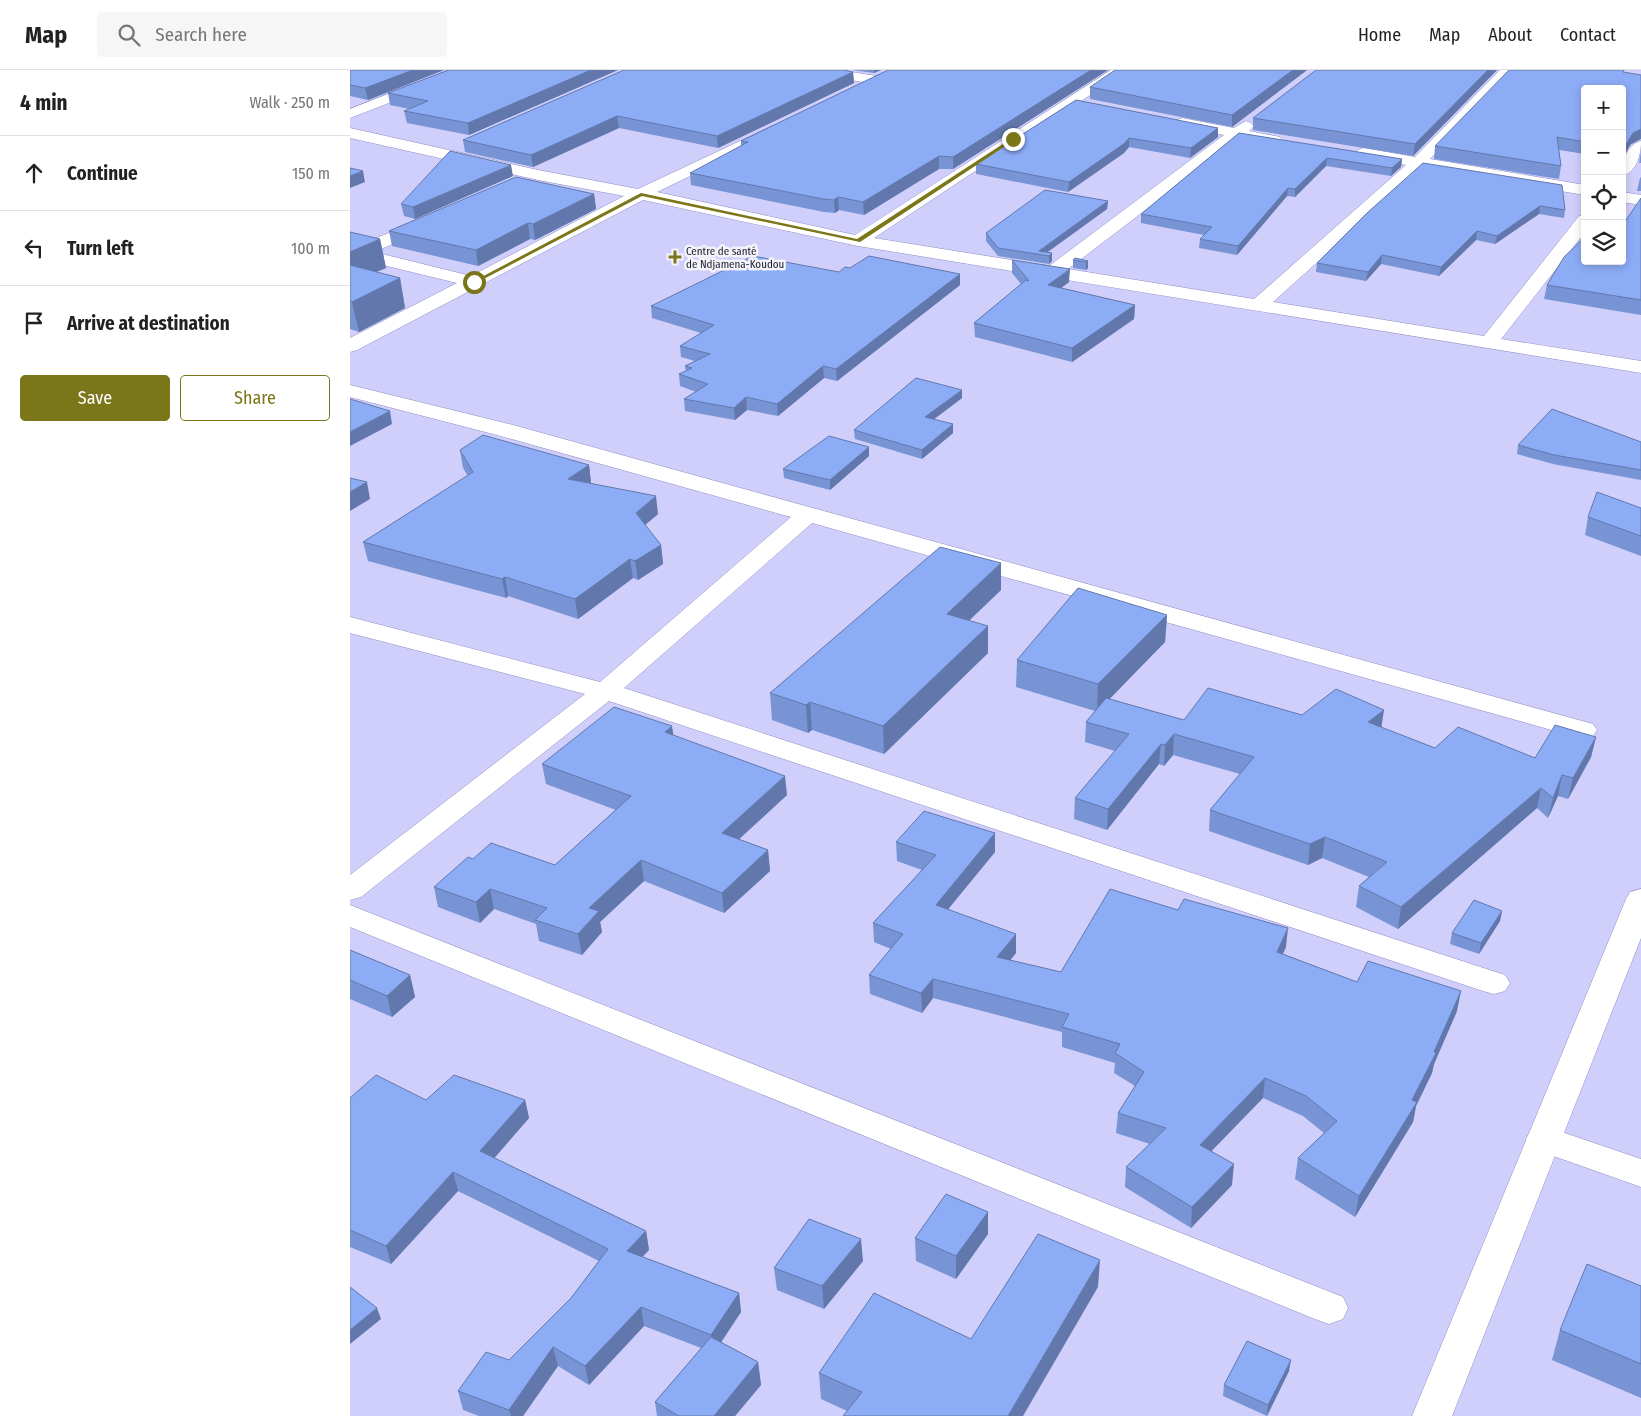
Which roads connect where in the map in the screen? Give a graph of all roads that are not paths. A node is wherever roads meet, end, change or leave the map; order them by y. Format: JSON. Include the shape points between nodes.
{"nodes":[{"id":1,"x":462,"y":70,"type":"edge"},
{"id":2,"x":809,"y":70,"type":"edge"},
{"id":3,"x":1121,"y":70,"type":"edge"},
{"id":4,"x":1508,"y":70,"type":"edge"},
{"id":5,"x":851,"y":93,"type":"edge"},
{"id":6,"x":1072,"y":102,"type":"junction"},
{"id":7,"x":1092,"y":106,"type":"edge"},
{"id":8,"x":350,"y":114,"type":"edge"},
{"id":9,"x":1259,"y":116,"type":"edge"},
{"id":10,"x":1169,"y":121,"type":"edge"},
{"id":11,"x":790,"y":122,"type":"edge"},
{"id":12,"x":350,"y":133,"type":"edge"},
{"id":13,"x":1236,"y":134,"type":"junction"},
{"id":14,"x":470,"y":142,"type":"edge"},
{"id":15,"x":1294,"y":143,"type":"edge"},
{"id":16,"x":1641,"y":146,"type":"edge"},
{"id":17,"x":1352,"y":151,"type":"edge"},
{"id":18,"x":443,"y":154,"type":"junction"},
{"id":19,"x":1419,"y":162,"type":"junction"},
{"id":20,"x":1626,"y":166,"type":"edge"},
{"id":21,"x":538,"y":175,"type":"junction"},
{"id":22,"x":511,"y":187,"type":"edge"},
{"id":23,"x":1581,"y":189,"type":"edge"},
{"id":24,"x":641,"y":194,"type":"junction"},
{"id":25,"x":1626,"y":197,"type":"edge"},
{"id":26,"x":1641,"y":200,"type":"edge"},
{"id":27,"x":438,"y":218,"type":"edge"},
{"id":28,"x":1581,"y":225,"type":"edge"},
{"id":29,"x":858,"y":241,"type":"junction"},
{"id":30,"x":353,"y":253,"type":"edge"},
{"id":31,"x":1052,"y":273,"type":"junction"},
{"id":32,"x":474,"y":282,"type":"junction"},
{"id":33,"x":1259,"y":305,"type":"junction"},
{"id":34,"x":1488,"y":343,"type":"junction"},
{"id":35,"x":350,"y":346,"type":"edge"},
{"id":36,"x":1641,"y":367,"type":"edge"},
{"id":37,"x":350,"y":391,"type":"edge"},
{"id":38,"x":807,"y":515,"type":"junction"},
{"id":39,"x":350,"y":625,"type":"edge"},
{"id":40,"x":605,"y":691,"type":"junction"},
{"id":41,"x":1583,"y":730,"type":"dead end"},
{"id":42,"x":350,"y":890,"type":"edge"},
{"id":43,"x":1641,"y":899,"type":"edge"},
{"id":44,"x":350,"y":915,"type":"edge"},
{"id":45,"x":1494,"y":983,"type":"dead end"},
{"id":46,"x":1544,"y":1139,"type":"junction"},
{"id":47,"x":1641,"y":1173,"type":"edge"},
{"id":48,"x":1329,"y":1308,"type":"dead end"},
{"id":49,"x":1432,"y":1416,"type":"edge"}],
"edges":[{"from":1,"to":8,"type":"street"},
{"from":2,"to":5,"type":"street","via":[[883,77]]},
{"from":3,"to":6,"type":"street"},
{"from":4,"to":19,"type":"street"},
{"from":6,"to":7,"type":"street"},
{"from":6,"to":29,"type":"street"},
{"from":9,"to":13,"type":"street"},
{"from":10,"to":13,"type":"street"},
{"from":11,"to":24,"type":"street"},
{"from":12,"to":18,"type":"street"},
{"from":13,"to":15,"type":"street"},
{"from":13,"to":31,"type":"street"},
{"from":14,"to":18,"type":"street"},
{"from":16,"to":20,"type":"street"},
{"from":17,"to":19,"type":"street"},
{"from":18,"to":21,"type":"street"},
{"from":19,"to":23,"type":"street"},
{"from":19,"to":33,"type":"street"},
{"from":21,"to":22,"type":"street"},
{"from":21,"to":24,"type":"street"},
{"from":24,"to":29,"type":"street"},
{"from":24,"to":32,"type":"street"},
{"from":25,"to":26,"type":"street"},
{"from":27,"to":30,"type":"street"},
{"from":28,"to":34,"type":"street"},
{"from":29,"to":31,"type":"street"},
{"from":30,"to":32,"type":"street"},
{"from":31,"to":33,"type":"street"},
{"from":32,"to":35,"type":"street"},
{"from":33,"to":34,"type":"street"},
{"from":34,"to":36,"type":"street"},
{"from":37,"to":38,"type":"street","via":[[505,430]]},
{"from":38,"to":40,"type":"street"},
{"from":38,"to":41,"type":"street"},
{"from":39,"to":40,"type":"street"},
{"from":40,"to":42,"type":"street"},
{"from":40,"to":45,"type":"street"},
{"from":43,"to":46,"type":"street"},
{"from":44,"to":48,"type":"street"},
{"from":46,"to":47,"type":"street"},
{"from":46,"to":49,"type":"street"}]}
